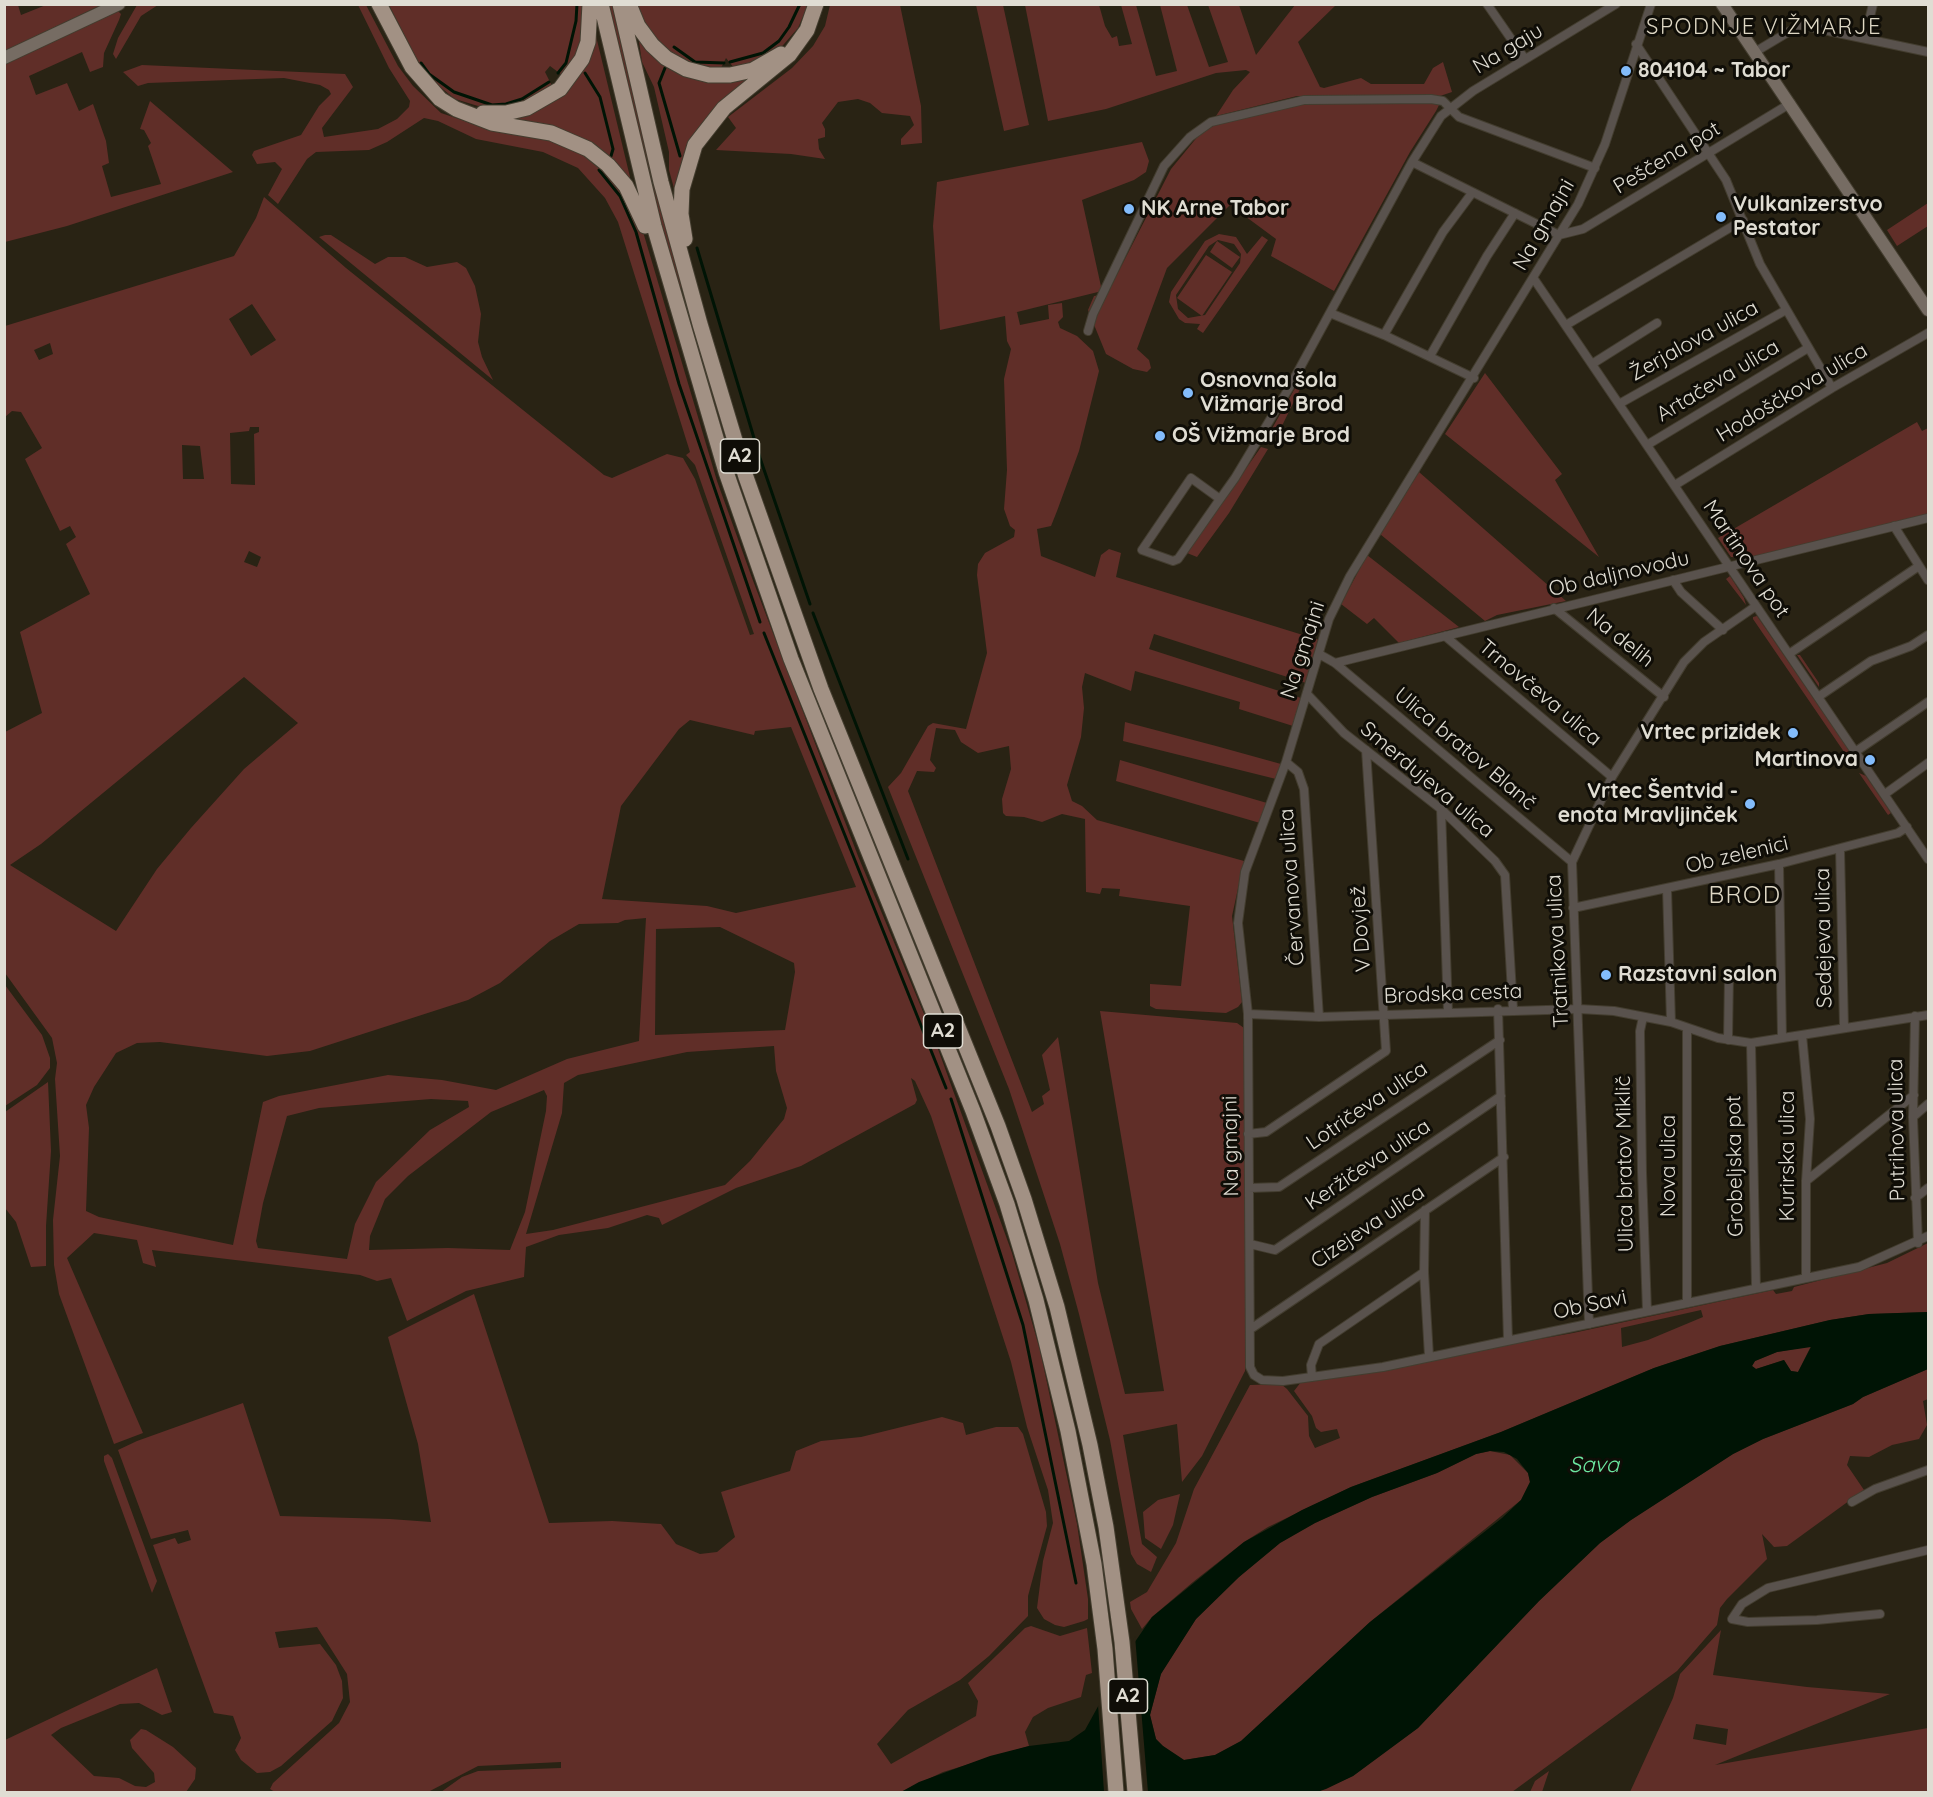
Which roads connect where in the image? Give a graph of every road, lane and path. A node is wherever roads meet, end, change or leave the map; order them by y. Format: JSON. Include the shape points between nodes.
{"nodes":[{"id":1,"x":119,"y":4,"type":"edge"},
{"id":2,"x":379,"y":4,"type":"edge"},
{"id":3,"x":590,"y":4,"type":"edge"},
{"id":4,"x":601,"y":4,"type":"edge"},
{"id":5,"x":620,"y":4,"type":"edge"},
{"id":6,"x":629,"y":4,"type":"edge"},
{"id":7,"x":816,"y":4,"type":"edge"},
{"id":8,"x":1487,"y":4,"type":"edge"},
{"id":9,"x":1617,"y":4,"type":"edge"},
{"id":10,"x":1651,"y":4,"type":"edge"},
{"id":11,"x":1722,"y":4,"type":"edge"},
{"id":12,"x":1873,"y":4,"type":"edge"},
{"id":13,"x":1865,"y":38,"type":"junction"},
{"id":14,"x":800,"y":40,"type":"junction"},
{"id":15,"x":1636,"y":44,"type":"junction"},
{"id":16,"x":1755,"y":52,"type":"junction"},
{"id":17,"x":1929,"y":52,"type":"edge"},
{"id":18,"x":4,"y":58,"type":"edge"},
{"id":19,"x":1525,"y":59,"type":"junction"},
{"id":20,"x":1791,"y":103,"type":"junction"},
{"id":21,"x":1449,"y":107,"type":"junction"},
{"id":22,"x":465,"y":112,"type":"junction"},
{"id":23,"x":1708,"y":154,"type":"junction"},
{"id":24,"x":1412,"y":162,"type":"junction"},
{"id":25,"x":1596,"y":168,"type":"junction"},
{"id":26,"x":1472,"y":193,"type":"junction"},
{"id":27,"x":1515,"y":213,"type":"junction"},
{"id":28,"x":1743,"y":220,"type":"junction"},
{"id":29,"x":1559,"y":236,"type":"junction"},
{"id":30,"x":686,"y":278,"type":"junction"},
{"id":31,"x":1534,"y":279,"type":"junction"},
{"id":32,"x":676,"y":307,"type":"junction"},
{"id":33,"x":1786,"y":310,"type":"junction"},
{"id":34,"x":1929,"y":310,"type":"edge"},
{"id":35,"x":1330,"y":313,"type":"junction"},
{"id":36,"x":1657,"y":323,"type":"dead end"},
{"id":37,"x":1566,"y":325,"type":"junction"},
{"id":38,"x":1088,"y":331,"type":"dead end"},
{"id":39,"x":1929,"y":333,"type":"edge"},
{"id":40,"x":1384,"y":335,"type":"junction"},
{"id":41,"x":1808,"y":348,"type":"junction"},
{"id":42,"x":1430,"y":356,"type":"junction"},
{"id":43,"x":1592,"y":364,"type":"junction"},
{"id":44,"x":1474,"y":378,"type":"junction"},
{"id":45,"x":1832,"y":388,"type":"junction"},
{"id":46,"x":1619,"y":404,"type":"junction"},
{"id":47,"x":1647,"y":445,"type":"junction"},
{"id":48,"x":1675,"y":485,"type":"junction"},
{"id":49,"x":1221,"y":499,"type":"junction"},
{"id":50,"x":1929,"y":518,"type":"edge"},
{"id":51,"x":1894,"y":526,"type":"junction"},
{"id":52,"x":1730,"y":566,"type":"junction"},
{"id":53,"x":1919,"y":566,"type":"junction"},
{"id":54,"x":1673,"y":580,"type":"junction"},
{"id":55,"x":1929,"y":580,"type":"edge"},
{"id":56,"x":1756,"y":606,"type":"junction"},
{"id":57,"x":1554,"y":608,"type":"junction"},
{"id":58,"x":1723,"y":630,"type":"junction"},
{"id":59,"x":1929,"y":635,"type":"edge"},
{"id":60,"x":1445,"y":636,"type":"junction"},
{"id":61,"x":1319,"y":654,"type":"junction"},
{"id":62,"x":1789,"y":654,"type":"junction"},
{"id":63,"x":1335,"y":663,"type":"junction"},
{"id":64,"x":1307,"y":694,"type":"junction"},
{"id":65,"x":1664,"y":697,"type":"junction"},
{"id":66,"x":1818,"y":697,"type":"junction"},
{"id":67,"x":1929,"y":702,"type":"edge"},
{"id":68,"x":1366,"y":750,"type":"junction"},
{"id":69,"x":1855,"y":752,"type":"junction"},
{"id":70,"x":1286,"y":762,"type":"junction"},
{"id":71,"x":1929,"y":763,"type":"edge"},
{"id":72,"x":1612,"y":777,"type":"junction"},
{"id":73,"x":1885,"y":794,"type":"junction"},
{"id":74,"x":1441,"y":809,"type":"junction"},
{"id":75,"x":1907,"y":827,"type":"junction"},
{"id":76,"x":1840,"y":849,"type":"junction"},
{"id":77,"x":1928,"y":858,"type":"edge"},
{"id":78,"x":1572,"y":862,"type":"junction"},
{"id":79,"x":1779,"y":864,"type":"junction"},
{"id":80,"x":1667,"y":889,"type":"junction"},
{"id":81,"x":1573,"y":908,"type":"junction"},
{"id":82,"x":1729,"y":975,"type":"dead end"},
{"id":83,"x":1498,"y":1009,"type":"junction"},
{"id":84,"x":1514,"y":1009,"type":"junction"},
{"id":85,"x":1579,"y":1009,"type":"junction"},
{"id":86,"x":1448,"y":1012,"type":"junction"},
{"id":87,"x":1248,"y":1014,"type":"junction"},
{"id":88,"x":1385,"y":1015,"type":"junction"},
{"id":89,"x":1929,"y":1015,"type":"edge"},
{"id":90,"x":1915,"y":1016,"type":"junction"},
{"id":91,"x":1319,"y":1017,"type":"junction"},
{"id":92,"x":1643,"y":1017,"type":"junction"},
{"id":93,"x":1671,"y":1022,"type":"junction"},
{"id":94,"x":1844,"y":1027,"type":"junction"},
{"id":95,"x":1687,"y":1029,"type":"junction"},
{"id":96,"x":1802,"y":1035,"type":"junction"},
{"id":97,"x":1782,"y":1038,"type":"junction"},
{"id":98,"x":1500,"y":1040,"type":"junction"},
{"id":99,"x":1728,"y":1041,"type":"junction"},
{"id":100,"x":1751,"y":1042,"type":"junction"},
{"id":101,"x":1914,"y":1095,"type":"junction"},
{"id":102,"x":1502,"y":1096,"type":"junction"},
{"id":103,"x":1929,"y":1104,"type":"edge"},
{"id":104,"x":1913,"y":1117,"type":"junction"},
{"id":105,"x":1248,"y":1134,"type":"junction"},
{"id":106,"x":1504,"y":1157,"type":"junction"},
{"id":107,"x":1806,"y":1181,"type":"junction"},
{"id":108,"x":1250,"y":1188,"type":"junction"},
{"id":109,"x":1929,"y":1188,"type":"edge"},
{"id":110,"x":1915,"y":1198,"type":"junction"},
{"id":111,"x":1425,"y":1210,"type":"junction"},
{"id":112,"x":1929,"y":1236,"type":"edge"},
{"id":113,"x":1918,"y":1243,"type":"junction"},
{"id":114,"x":1250,"y":1245,"type":"junction"},
{"id":115,"x":1424,"y":1272,"type":"junction"},
{"id":116,"x":1806,"y":1277,"type":"junction"},
{"id":117,"x":1756,"y":1288,"type":"junction"},
{"id":118,"x":1687,"y":1302,"type":"junction"},
{"id":119,"x":1647,"y":1311,"type":"junction"},
{"id":120,"x":1589,"y":1324,"type":"junction"},
{"id":121,"x":1252,"y":1328,"type":"junction"},
{"id":122,"x":1508,"y":1340,"type":"junction"},
{"id":123,"x":1429,"y":1356,"type":"junction"},
{"id":124,"x":1254,"y":1375,"type":"joint"},
{"id":125,"x":1312,"y":1377,"type":"junction"},
{"id":126,"x":1929,"y":1470,"type":"edge"},
{"id":127,"x":1852,"y":1502,"type":"dead end"},
{"id":128,"x":1929,"y":1550,"type":"edge"},
{"id":129,"x":1880,"y":1614,"type":"dead end"},
{"id":130,"x":1116,"y":1792,"type":"edge"},
{"id":131,"x":1135,"y":1792,"type":"edge"}],
"edges":[{"from":1,"to":18,"type":"main road"},
{"from":2,"to":22,"type":"highway","via":[[418,77],[440,99]]},
{"from":3,"to":22,"type":"highway","via":[[588,42],[582,59],[560,89],[538,104],[517,111]]},
{"from":4,"to":32,"type":"highway","number":"A2"},
{"from":5,"to":30,"type":"highway","number":"A2"},
{"from":6,"to":14,"type":"highway","via":[[652,45],[675,63],[697,73],[730,75],[753,70]]},
{"from":7,"to":14,"type":"highway","via":[[812,21]]},
{"from":8,"to":19,"type":"street"},
{"from":9,"to":19,"type":"street","name":"Na gaju"},
{"from":10,"to":15,"type":"street","name":"Na gmajni"},
{"from":11,"to":16,"type":"main road"},
{"from":12,"to":13,"type":"street"},
{"from":13,"to":16,"type":"street","via":[[1800,25]]},
{"from":13,"to":17,"type":"street"},
{"from":14,"to":30,"type":"highway","via":[[777,68],[715,117],[695,145],[682,189]]},
{"from":15,"to":23,"type":"street"},
{"from":15,"to":25,"type":"street","name":"Na gmajni"},
{"from":16,"to":20,"type":"main road"},
{"from":19,"to":21,"type":"street","name":"Na gaju"},
{"from":20,"to":23,"type":"street","name":"Peščena pot"},
{"from":20,"to":34,"type":"main road"},
{"from":21,"to":24,"type":"street","name":"Na gaju"},
{"from":21,"to":25,"type":"street","via":[[1459,117]]},
{"from":21,"to":38,"type":"street","via":[[1443,101],[1431,99],[1304,100],[1201,127],[1164,166]]},
{"from":22,"to":32,"type":"highway","via":[[492,123],[563,137],[588,149],[608,165],[636,203],[655,264]]},
{"from":23,"to":28,"type":"street","via":[[1726,180]]},
{"from":23,"to":29,"type":"street","name":"Peščena pot","via":[[1583,229]]},
{"from":24,"to":26,"type":"street"},
{"from":24,"to":35,"type":"street","name":"Na gaju"},
{"from":25,"to":29,"type":"street","name":"Na gmajni"},
{"from":26,"to":27,"type":"street"},
{"from":26,"to":40,"type":"street","via":[[1443,232]]},
{"from":27,"to":29,"type":"street"},
{"from":27,"to":42,"type":"street","name":"Na gmajni"},
{"from":28,"to":33,"type":"street","via":[[1760,264]]},
{"from":28,"to":37,"type":"street"},
{"from":29,"to":31,"type":"street","name":"Na gmajni"},
{"from":30,"to":131,"type":"highway","number":"A2","via":[[746,477],[800,633],[969,1050],[1024,1199],[1057,1307],[1090,1445],[1117,1599]]},
{"from":31,"to":37,"type":"street","name":"Martinova pot"},
{"from":31,"to":44,"type":"street","name":"Na gmajni"},
{"from":32,"to":130,"type":"highway","number":"A2","via":[[726,472],[791,659],[944,1033],[1007,1204],[1036,1300],[1065,1420],[1100,1609]]},
{"from":33,"to":41,"type":"street"},
{"from":33,"to":46,"type":"street","name":"Žerjalova ulica"},
{"from":35,"to":40,"type":"street"},
{"from":35,"to":49,"type":"street","name":"Na gaju","via":[[1275,413]]},
{"from":36,"to":43,"type":"street"},
{"from":37,"to":43,"type":"street","name":"Martinova pot"},
{"from":39,"to":45,"type":"street","name":"Hodoščkova ulica"},
{"from":40,"to":42,"type":"street"},
{"from":41,"to":45,"type":"street"},
{"from":41,"to":47,"type":"street","name":"Artačeva ulica"},
{"from":42,"to":44,"type":"street"},
{"from":43,"to":46,"type":"street","name":"Martinova pot"},
{"from":44,"to":61,"type":"street","name":"Na gmajni","via":[[1350,576],[1329,619]]},
{"from":45,"to":48,"type":"street","name":"Hodoščkova ulica"},
{"from":46,"to":47,"type":"street","name":"Martinova pot"},
{"from":47,"to":48,"type":"street","name":"Martinova pot"},
{"from":48,"to":52,"type":"street","name":"Martinova pot"},
{"from":49,"to":49,"type":"street","name":"Na gaju","via":[[1191,478],[1142,550],[1173,561],[1178,559]]},
{"from":50,"to":51,"type":"street","name":"Ob daljnovodu"},
{"from":51,"to":52,"type":"street","name":"Ob daljnovodu"},
{"from":51,"to":53,"type":"street"},
{"from":52,"to":54,"type":"street","name":"Ob daljnovodu"},
{"from":52,"to":56,"type":"street","name":"Martinova pot"},
{"from":53,"to":55,"type":"street"},
{"from":53,"to":62,"type":"street"},
{"from":54,"to":57,"type":"street","name":"Ob daljnovodu"},
{"from":54,"to":58,"type":"street"},
{"from":56,"to":58,"type":"street","name":"Tratnikova ulica"},
{"from":56,"to":62,"type":"street","name":"Martinova pot"},
{"from":57,"to":60,"type":"street","name":"Ob daljnovodu"},
{"from":57,"to":65,"type":"street","name":"Na delih"},
{"from":58,"to":65,"type":"street","name":"Tratnikova ulica","via":[[1684,662]]},
{"from":59,"to":66,"type":"street","via":[[1871,661]]},
{"from":60,"to":63,"type":"street","name":"Ob daljnovodu"},
{"from":60,"to":72,"type":"street","name":"Trnovčeva ulica"},
{"from":61,"to":63,"type":"street"},
{"from":61,"to":64,"type":"street","name":"Na gmajni"},
{"from":62,"to":66,"type":"street","name":"Martinova pot"},
{"from":63,"to":78,"type":"street","name":"Ulica bratov Blanč"},
{"from":64,"to":68,"type":"street","name":"Smerdujeva ulica"},
{"from":64,"to":70,"type":"street","name":"Na gmajni"},
{"from":65,"to":72,"type":"street","name":"Tratnikova ulica"},
{"from":66,"to":69,"type":"street","name":"Martinova pot"},
{"from":67,"to":69,"type":"street"},
{"from":68,"to":74,"type":"street","name":"Smerdujeva ulica"},
{"from":68,"to":88,"type":"street","name":"V Dovjež"},
{"from":69,"to":73,"type":"street","name":"Martinova pot"},
{"from":70,"to":87,"type":"street","name":"Na gmajni","via":[[1245,872],[1239,904]]},
{"from":70,"to":91,"type":"street","name":"Červanova ulica","via":[[1298,772],[1304,789]]},
{"from":71,"to":73,"type":"street"},
{"from":72,"to":78,"type":"street","name":"Tratnikova ulica"},
{"from":73,"to":75,"type":"street","name":"Martinova pot"},
{"from":74,"to":84,"type":"street","name":"Smerdujeva ulica","via":[[1505,875]]},
{"from":74,"to":86,"type":"street"},
{"from":75,"to":76,"type":"street","name":"Ob zelenici"},
{"from":75,"to":77,"type":"street","name":"Martinova pot"},
{"from":76,"to":79,"type":"street","name":"Ob zelenici"},
{"from":76,"to":94,"type":"street","name":"Sedejeva ulica"},
{"from":78,"to":81,"type":"street","name":"Tratnikova ulica"},
{"from":79,"to":80,"type":"street","name":"Ob zelenici"},
{"from":79,"to":97,"type":"street"},
{"from":80,"to":81,"type":"street","name":"Ob zelenici"},
{"from":80,"to":93,"type":"street"},
{"from":81,"to":85,"type":"street","name":"Tratnikova ulica"},
{"from":82,"to":99,"type":"street"},
{"from":83,"to":84,"type":"street","name":"Brodska cesta"},
{"from":83,"to":86,"type":"street","name":"Brodska cesta"},
{"from":83,"to":98,"type":"street"},
{"from":84,"to":85,"type":"street","name":"Brodska cesta"},
{"from":85,"to":92,"type":"street","name":"Brodska cesta"},
{"from":85,"to":120,"type":"street","name":"Tratnikova ulica"},
{"from":86,"to":88,"type":"street","name":"Brodska cesta"},
{"from":87,"to":91,"type":"street","name":"Brodska cesta"},
{"from":87,"to":105,"type":"street","name":"Na gmajni"},
{"from":88,"to":91,"type":"street","name":"Brodska cesta"},
{"from":88,"to":105,"type":"street","name":"V Dovjež","via":[[1386,1051],[1266,1132]]},
{"from":89,"to":90,"type":"street","name":"Brodska cesta"},
{"from":90,"to":94,"type":"street","name":"Brodska cesta"},
{"from":90,"to":101,"type":"street","name":"Putrihova ulica"},
{"from":92,"to":93,"type":"street","name":"Brodska cesta"},
{"from":92,"to":119,"type":"street","name":"Ulica bratov Miklič","via":[[1640,1031]]},
{"from":93,"to":95,"type":"street","name":"Brodska cesta"},
{"from":94,"to":96,"type":"street","name":"Brodska cesta"},
{"from":95,"to":99,"type":"street","name":"Brodska cesta"},
{"from":95,"to":118,"type":"street","name":"Nova ulica"},
{"from":96,"to":97,"type":"street","name":"Brodska cesta"},
{"from":96,"to":107,"type":"street","name":"Kurirska ulica","via":[[1810,1119]]},
{"from":97,"to":100,"type":"street","name":"Brodska cesta"},
{"from":98,"to":102,"type":"street"},
{"from":98,"to":108,"type":"street","name":"Lotričeva ulica","via":[[1279,1187]]},
{"from":99,"to":100,"type":"street","name":"Brodska cesta"},
{"from":100,"to":117,"type":"street","name":"Grobeljska pot"},
{"from":101,"to":104,"type":"street","name":"Putrihova ulica"},
{"from":101,"to":107,"type":"street"},
{"from":102,"to":106,"type":"street"},
{"from":102,"to":114,"type":"street","name":"Keržičeva ulica","via":[[1275,1250]]},
{"from":103,"to":104,"type":"street"},
{"from":104,"to":110,"type":"street","name":"Putrihova ulica"},
{"from":105,"to":108,"type":"street","name":"Na gmajni"},
{"from":106,"to":111,"type":"street","name":"Cizejeva ulica"},
{"from":106,"to":122,"type":"street"},
{"from":107,"to":116,"type":"street","name":"Kurirska ulica"},
{"from":108,"to":114,"type":"street","name":"Na gmajni"},
{"from":109,"to":110,"type":"street"},
{"from":110,"to":113,"type":"street","name":"Putrihova ulica"},
{"from":111,"to":115,"type":"street"},
{"from":111,"to":121,"type":"street","name":"Cizejeva ulica"},
{"from":112,"to":113,"type":"street","name":"Ob Savi"},
{"from":113,"to":116,"type":"street","name":"Ob Savi","via":[[1859,1267]]},
{"from":114,"to":121,"type":"street","name":"Na gmajni"},
{"from":115,"to":123,"type":"street"},
{"from":115,"to":125,"type":"street","via":[[1319,1344],[1311,1365]]},
{"from":116,"to":117,"type":"street","name":"Ob Savi"},
{"from":117,"to":118,"type":"street","name":"Ob Savi"},
{"from":118,"to":119,"type":"street","name":"Ob Savi"},
{"from":119,"to":120,"type":"street","name":"Ob Savi"},
{"from":120,"to":122,"type":"street","name":"Ob Savi"},
{"from":121,"to":124,"type":"street","name":"Na gmajni","via":[[1250,1367]]},
{"from":122,"to":123,"type":"street","name":"Ob Savi"},
{"from":123,"to":125,"type":"street","name":"Ob Savi"},
{"from":124,"to":125,"type":"street","name":"Ob Savi","via":[[1274,1381]]},
{"from":126,"to":127,"type":"street","via":[[1875,1489]]},
{"from":128,"to":129,"type":"street","via":[[1787,1581],[1754,1595],[1732,1615],[1734,1620],[1817,1620]]}]}
